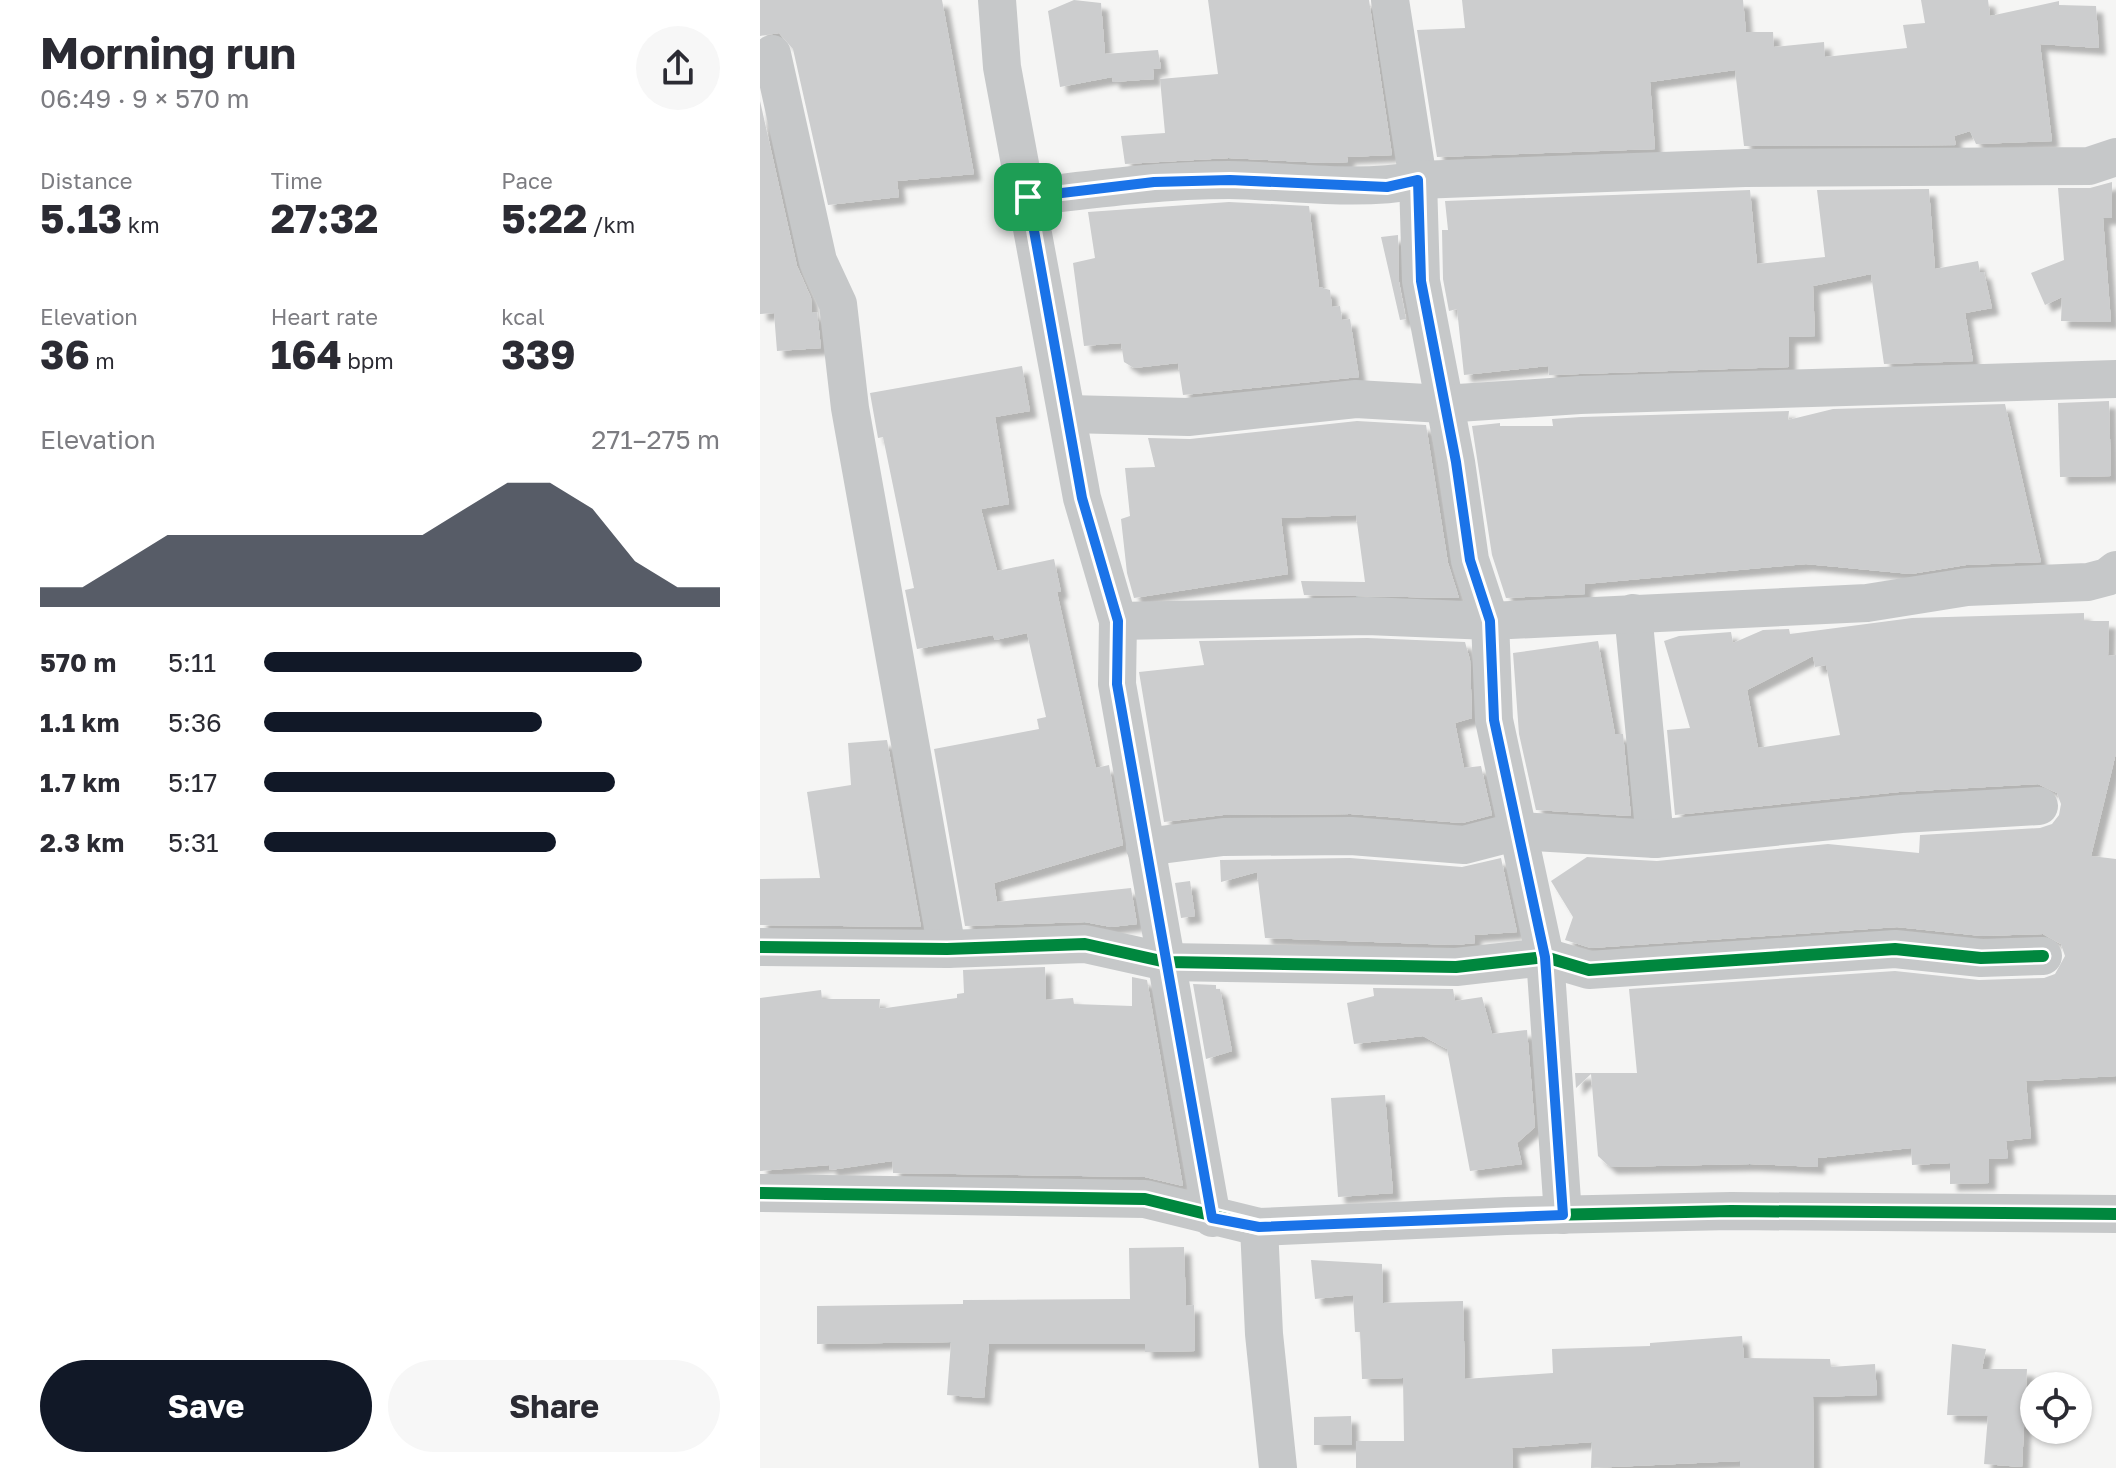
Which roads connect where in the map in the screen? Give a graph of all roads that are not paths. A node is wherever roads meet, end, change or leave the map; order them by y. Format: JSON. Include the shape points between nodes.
{"nodes":[{"id":1,"x":997,"y":0,"type":"edge"},
{"id":2,"x":1390,"y":0,"type":"edge"},
{"id":3,"x":772,"y":54,"type":"dead end"},
{"id":4,"x":2116,"y":157,"type":"edge"},
{"id":5,"x":1418,"y":180,"type":"junction"},
{"id":6,"x":1028,"y":197,"type":"junction"},
{"id":7,"x":2116,"y":379,"type":"edge"},
{"id":8,"x":1443,"y":404,"type":"junction"},
{"id":9,"x":1068,"y":414,"type":"junction"},
{"id":10,"x":2116,"y":570,"type":"edge"},
{"id":11,"x":1633,"y":613,"type":"junction"},
{"id":12,"x":1118,"y":621,"type":"junction"},
{"id":13,"x":1490,"y":621,"type":"junction"},
{"id":14,"x":2039,"y":806,"type":"dead end"},
{"id":15,"x":1518,"y":831,"type":"junction"},
{"id":16,"x":1655,"y":839,"type":"junction"},
{"id":17,"x":1145,"y":847,"type":"junction"},
{"id":18,"x":760,"y":947,"type":"edge"},
{"id":19,"x":947,"y":949,"type":"junction"},
{"id":20,"x":2043,"y":956,"type":"dead end"},
{"id":21,"x":1545,"y":957,"type":"junction"},
{"id":22,"x":1166,"y":962,"type":"junction"},
{"id":23,"x":760,"y":1193,"type":"edge"},
{"id":24,"x":2116,"y":1214,"type":"edge"},
{"id":25,"x":1563,"y":1215,"type":"junction"},
{"id":26,"x":1212,"y":1218,"type":"junction"},
{"id":27,"x":1259,"y":1227,"type":"junction"},
{"id":28,"x":1278,"y":1468,"type":"edge"}],
"edges":[{"from":1,"to":6,"type":"street","via":[[1002,67]]},
{"from":2,"to":5,"type":"street"},
{"from":3,"to":19,"type":"street","via":[[818,261],[838,304],[850,408]]},
{"from":4,"to":5,"type":"street","via":[[2089,166],[1745,168]]},
{"from":5,"to":6,"type":"street","via":[[1387,187],[1154,182]]},
{"from":5,"to":8,"type":"street","via":[[1421,281]]},
{"from":6,"to":9,"type":"street"},
{"from":7,"to":8,"type":"street","via":[[1596,394]]},
{"from":8,"to":9,"type":"street","via":[[1383,398],[1188,417]]},
{"from":8,"to":13,"type":"street","via":[[1470,560]]},
{"from":9,"to":12,"type":"street","via":[[1082,498]]},
{"from":10,"to":11,"type":"street","via":[[2088,582],[1967,587],[1867,603]]},
{"from":11,"to":13,"type":"street"},
{"from":11,"to":16,"type":"street"},
{"from":12,"to":13,"type":"street","via":[[1367,616]]},
{"from":12,"to":17,"type":"street","via":[[1117,684]]},
{"from":13,"to":15,"type":"street","via":[[1494,720]]},
{"from":14,"to":16,"type":"street"},
{"from":15,"to":16,"type":"street"},
{"from":15,"to":17,"type":"street","via":[[1464,845],[1319,836],[1223,837]]},
{"from":15,"to":21,"type":"street"},
{"from":17,"to":22,"type":"street"},
{"from":18,"to":19,"type":"street"},
{"from":19,"to":22,"type":"street","via":[[1085,944]]},
{"from":20,"to":21,"type":"street","via":[[1981,958],[1895,949],[1589,970]]},
{"from":21,"to":22,"type":"street","via":[[1456,967]]},
{"from":21,"to":25,"type":"street"},
{"from":22,"to":26,"type":"street"},
{"from":23,"to":26,"type":"street","via":[[1145,1199]]},
{"from":24,"to":25,"type":"street"},
{"from":25,"to":27,"type":"street"},
{"from":26,"to":27,"type":"street"},
{"from":27,"to":28,"type":"street"}]}
